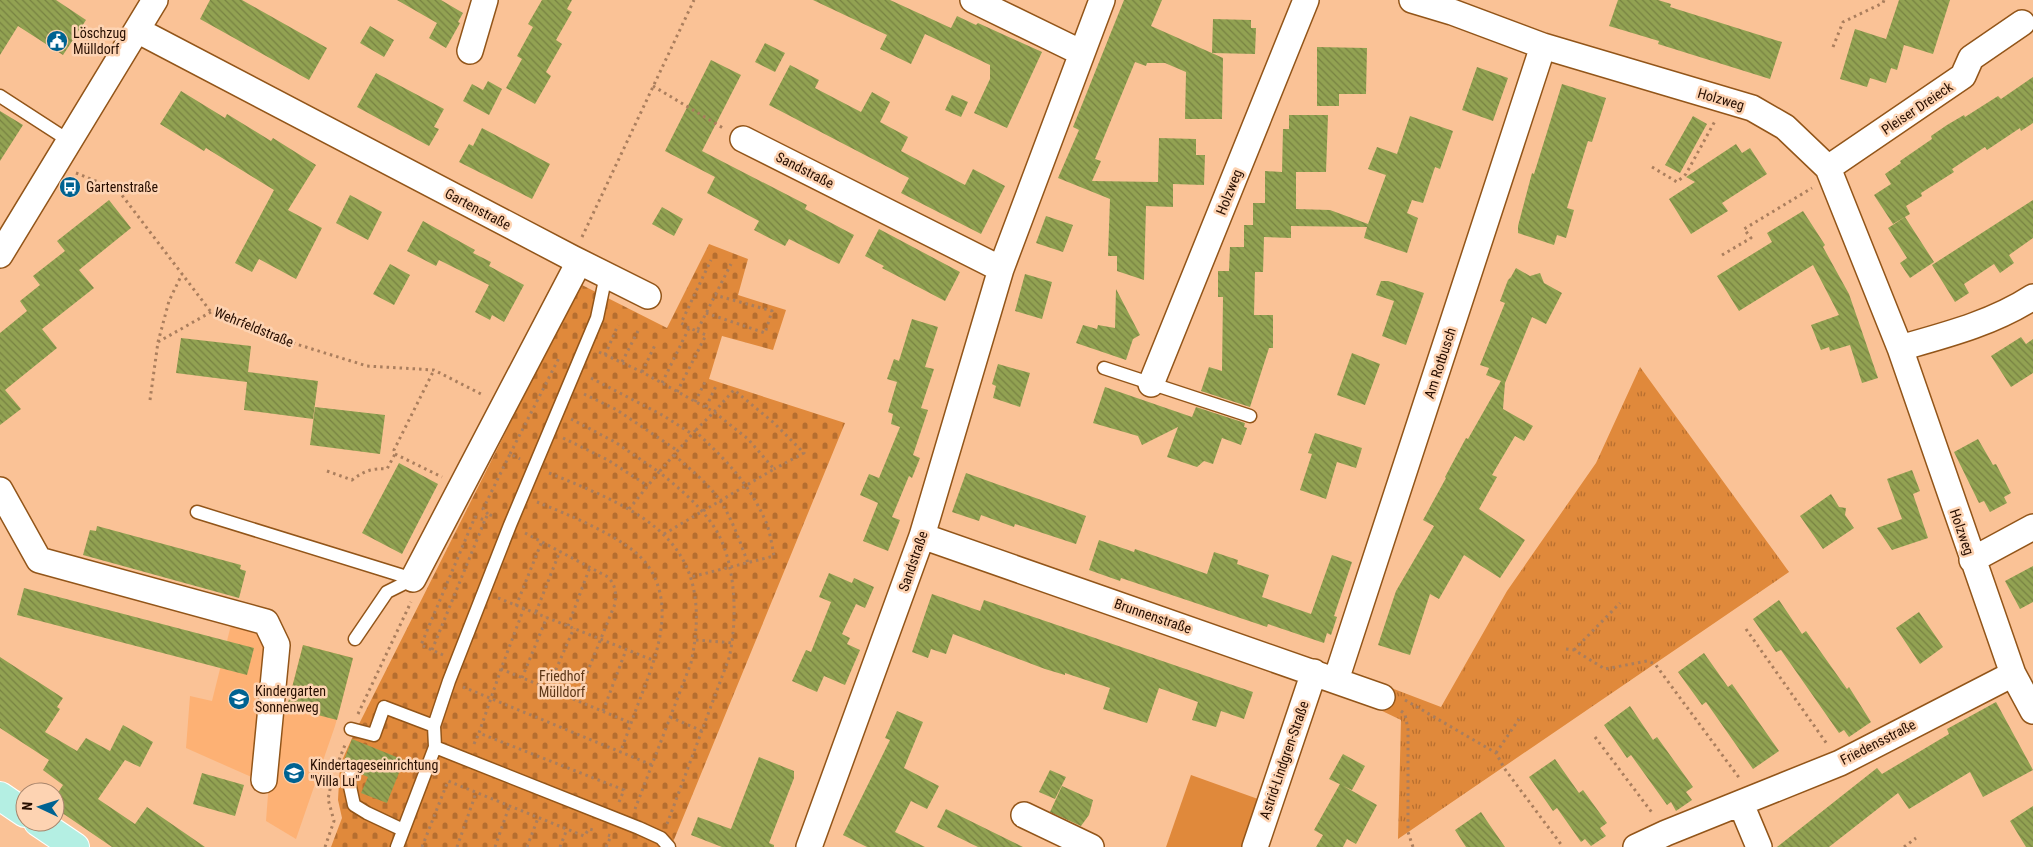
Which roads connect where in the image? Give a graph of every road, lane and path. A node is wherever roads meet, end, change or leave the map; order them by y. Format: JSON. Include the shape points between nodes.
{"nodes":[{"id":1,"x":155,"y":0,"type":"edge"},
{"id":2,"x":485,"y":0,"type":"edge"},
{"id":3,"x":694,"y":0,"type":"edge"},
{"id":4,"x":973,"y":0,"type":"edge"},
{"id":5,"x":1102,"y":0,"type":"edge"},
{"id":6,"x":1306,"y":0,"type":"edge"},
{"id":7,"x":1412,"y":0,"type":"edge"},
{"id":8,"x":1884,"y":0,"type":"edge"},
{"id":9,"x":2022,"y":23,"type":"dead end"},
{"id":10,"x":138,"y":30,"type":"junction"},
{"id":11,"x":1543,"y":46,"type":"junction"},
{"id":12,"x":1833,"y":47,"type":"dead end"},
{"id":13,"x":470,"y":51,"type":"dead end"},
{"id":14,"x":1082,"y":53,"type":"junction"},
{"id":15,"x":653,"y":86,"type":"junction"},
{"id":16,"x":0,"y":96,"type":"edge"},
{"id":17,"x":1726,"y":101,"type":"junction"},
{"id":18,"x":743,"y":139,"type":"joint"},
{"id":19,"x":70,"y":142,"type":"junction"},
{"id":20,"x":55,"y":165,"type":"junction"},
{"id":21,"x":1652,"y":167,"type":"dead end"},
{"id":22,"x":1830,"y":172,"type":"junction"},
{"id":23,"x":0,"y":255,"type":"edge"},
{"id":24,"x":1722,"y":255,"type":"dead end"},
{"id":25,"x":576,"y":260,"type":"junction"},
{"id":26,"x":711,"y":260,"type":"dead end"},
{"id":27,"x":731,"y":264,"type":"dead end"},
{"id":28,"x":1000,"y":268,"type":"junction"},
{"id":29,"x":182,"y":274,"type":"junction"},
{"id":30,"x":606,"y":275,"type":"junction"},
{"id":31,"x":715,"y":294,"type":"junction"},
{"id":32,"x":648,"y":296,"type":"dead end"},
{"id":33,"x":2033,"y":297,"type":"edge"},
{"id":34,"x":211,"y":312,"type":"junction"},
{"id":35,"x":706,"y":313,"type":"junction"},
{"id":36,"x":618,"y":325,"type":"dead end"},
{"id":37,"x":689,"y":328,"type":"junction"},
{"id":38,"x":638,"y":331,"type":"dead end"},
{"id":39,"x":697,"y":331,"type":"junction"},
{"id":40,"x":158,"y":342,"type":"junction"},
{"id":41,"x":656,"y":343,"type":"dead end"},
{"id":42,"x":585,"y":346,"type":"junction"},
{"id":43,"x":1900,"y":348,"type":"junction"},
{"id":44,"x":562,"y":354,"type":"dead end"},
{"id":45,"x":605,"y":355,"type":"junction"},
{"id":46,"x":622,"y":362,"type":"junction"},
{"id":47,"x":1104,"y":368,"type":"dead end"},
{"id":48,"x":434,"y":370,"type":"junction"},
{"id":49,"x":574,"y":370,"type":"junction"},
{"id":50,"x":642,"y":372,"type":"junction"},
{"id":51,"x":706,"y":380,"type":"dead end"},
{"id":52,"x":662,"y":383,"type":"junction"},
{"id":53,"x":718,"y":384,"type":"dead end"},
{"id":54,"x":1151,"y":384,"type":"junction"},
{"id":55,"x":568,"y":386,"type":"junction"},
{"id":56,"x":677,"y":392,"type":"junction"},
{"id":57,"x":150,"y":400,"type":"dead end"},
{"id":58,"x":695,"y":402,"type":"junction"},
{"id":59,"x":503,"y":405,"type":"junction"},
{"id":60,"x":706,"y":407,"type":"junction"},
{"id":61,"x":557,"y":411,"type":"junction"},
{"id":62,"x":714,"y":412,"type":"junction"},
{"id":63,"x":1250,"y":416,"type":"dead end"},
{"id":64,"x":549,"y":431,"type":"junction"},
{"id":65,"x":694,"y":433,"type":"junction"},
{"id":66,"x":678,"y":451,"type":"junction"},
{"id":67,"x":395,"y":454,"type":"junction"},
{"id":68,"x":510,"y":454,"type":"junction"},
{"id":69,"x":674,"y":455,"type":"junction"},
{"id":70,"x":534,"y":467,"type":"junction"},
{"id":71,"x":774,"y":469,"type":"junction"},
{"id":72,"x":326,"y":471,"type":"dead end"},
{"id":73,"x":659,"y":472,"type":"junction"},
{"id":74,"x":446,"y":479,"type":"dead end"},
{"id":75,"x":746,"y":484,"type":"junction"},
{"id":76,"x":648,"y":486,"type":"junction"},
{"id":77,"x":0,"y":490,"type":"edge"},
{"id":78,"x":522,"y":496,"type":"junction"},
{"id":79,"x":720,"y":502,"type":"junction"},
{"id":80,"x":629,"y":509,"type":"junction"},
{"id":81,"x":197,"y":512,"type":"dead end"},
{"id":82,"x":703,"y":512,"type":"junction"},
{"id":83,"x":488,"y":514,"type":"junction"},
{"id":84,"x":485,"y":520,"type":"junction"},
{"id":85,"x":510,"y":525,"type":"junction"},
{"id":86,"x":2033,"y":527,"type":"edge"},
{"id":87,"x":664,"y":534,"type":"junction"},
{"id":88,"x":922,"y":536,"type":"junction"},
{"id":89,"x":542,"y":541,"type":"junction"},
{"id":90,"x":560,"y":551,"type":"junction"},
{"id":91,"x":1972,"y":560,"type":"junction"},
{"id":92,"x":748,"y":563,"type":"junction"},
{"id":93,"x":590,"y":567,"type":"junction"},
{"id":94,"x":729,"y":568,"type":"junction"},
{"id":95,"x":691,"y":578,"type":"junction"},
{"id":96,"x":413,"y":579,"type":"junction"},
{"id":97,"x":484,"y":592,"type":"junction"},
{"id":98,"x":1620,"y":603,"type":"dead end"},
{"id":99,"x":516,"y":606,"type":"junction"},
{"id":100,"x":524,"y":608,"type":"junction"},
{"id":101,"x":536,"y":612,"type":"junction"},
{"id":102,"x":547,"y":617,"type":"junction"},
{"id":103,"x":568,"y":626,"type":"junction"},
{"id":104,"x":574,"y":628,"type":"junction"},
{"id":105,"x":1746,"y":629,"type":"dead end"},
{"id":106,"x":600,"y":639,"type":"junction"},
{"id":107,"x":355,"y":640,"type":"dead end"},
{"id":108,"x":696,"y":640,"type":"junction"},
{"id":109,"x":733,"y":643,"type":"junction"},
{"id":110,"x":1566,"y":649,"type":"dead end"},
{"id":111,"x":432,"y":650,"type":"junction"},
{"id":112,"x":626,"y":650,"type":"junction"},
{"id":113,"x":1574,"y":650,"type":"junction"},
{"id":114,"x":456,"y":662,"type":"junction"},
{"id":115,"x":655,"y":662,"type":"junction"},
{"id":116,"x":501,"y":669,"type":"junction"},
{"id":117,"x":2013,"y":674,"type":"junction"},
{"id":118,"x":1325,"y":676,"type":"junction"},
{"id":119,"x":522,"y":678,"type":"junction"},
{"id":120,"x":449,"y":681,"type":"junction"},
{"id":121,"x":548,"y":688,"type":"junction"},
{"id":122,"x":1382,"y":697,"type":"junction"},
{"id":123,"x":491,"y":699,"type":"junction"},
{"id":124,"x":576,"y":700,"type":"junction"},
{"id":125,"x":603,"y":711,"type":"junction"},
{"id":126,"x":2033,"y":711,"type":"edge"},
{"id":127,"x":670,"y":717,"type":"junction"},
{"id":128,"x":1519,"y":719,"type":"dead end"},
{"id":129,"x":631,"y":723,"type":"junction"},
{"id":130,"x":434,"y":726,"type":"junction"},
{"id":131,"x":352,"y":729,"type":"dead end"},
{"id":132,"x":702,"y":731,"type":"junction"},
{"id":133,"x":1595,"y":737,"type":"dead end"},
{"id":134,"x":435,"y":748,"type":"junction"},
{"id":135,"x":620,"y":753,"type":"junction"},
{"id":136,"x":1496,"y":753,"type":"junction"},
{"id":137,"x":1840,"y":763,"type":"junction"},
{"id":138,"x":652,"y":766,"type":"junction"},
{"id":139,"x":351,"y":772,"type":"dead end"},
{"id":140,"x":264,"y":780,"type":"dead end"},
{"id":141,"x":476,"y":793,"type":"junction"},
{"id":142,"x":1638,"y":794,"type":"dead end"},
{"id":143,"x":0,"y":796,"type":"edge"},
{"id":144,"x":1748,"y":801,"type":"junction"},
{"id":145,"x":15,"y":806,"type":"edge"},
{"id":146,"x":510,"y":807,"type":"junction"},
{"id":147,"x":1024,"y":815,"type":"dead end"},
{"id":148,"x":614,"y":817,"type":"junction"},
{"id":149,"x":538,"y":818,"type":"junction"},
{"id":150,"x":630,"y":824,"type":"junction"},
{"id":151,"x":567,"y":829,"type":"junction"},
{"id":152,"x":403,"y":830,"type":"junction"},
{"id":153,"x":596,"y":831,"type":"dead end"},
{"id":154,"x":53,"y":832,"type":"edge"},
{"id":155,"x":603,"y":834,"type":"dead end"},
{"id":156,"x":1916,"y":838,"type":"dead end"},
{"id":157,"x":665,"y":843,"type":"edge"},
{"id":158,"x":75,"y":847,"type":"edge"},
{"id":159,"x":397,"y":847,"type":"edge"},
{"id":160,"x":422,"y":847,"type":"edge"},
{"id":161,"x":457,"y":847,"type":"edge"},
{"id":162,"x":495,"y":847,"type":"edge"},
{"id":163,"x":527,"y":847,"type":"edge"},
{"id":164,"x":560,"y":847,"type":"edge"},
{"id":165,"x":606,"y":847,"type":"edge"},
{"id":166,"x":809,"y":847,"type":"edge"},
{"id":167,"x":1091,"y":847,"type":"edge"},
{"id":168,"x":1255,"y":847,"type":"edge"},
{"id":169,"x":1412,"y":847,"type":"edge"},
{"id":170,"x":1563,"y":847,"type":"edge"},
{"id":171,"x":1636,"y":847,"type":"edge"},
{"id":172,"x":1759,"y":847,"type":"edge"},
{"id":173,"x":1904,"y":847,"type":"edge"}],
"edges":[{"from":1,"to":10,"type":"street"},
{"from":2,"to":13,"type":"street"},
{"from":3,"to":15,"type":"path"},
{"from":4,"to":14,"type":"street"},
{"from":5,"to":14,"type":"street","name":"Sandstraße"},
{"from":6,"to":54,"type":"street","name":"Holzweg"},
{"from":7,"to":11,"type":"street","name":"Holzweg"},
{"from":8,"to":12,"type":"path","via":[[1843,22]]},
{"from":9,"to":22,"type":"street","name":"Pleiser Dreieck","via":[[1971,58],[1963,76]]},
{"from":10,"to":19,"type":"street"},
{"from":10,"to":25,"type":"street","name":"Gartenstraße"},
{"from":11,"to":17,"type":"street","name":"Holzweg"},
{"from":11,"to":118,"type":"street","name":"Am Rotbusch"},
{"from":14,"to":28,"type":"street","name":"Sandstraße"},
{"from":15,"to":18,"type":"path"},
{"from":15,"to":25,"type":"path"},
{"from":16,"to":19,"type":"lane"},
{"from":17,"to":21,"type":"path","via":[[1686,174],[1677,182]]},
{"from":17,"to":22,"type":"street","name":"Holzweg","via":[[1752,108],[1785,127]]},
{"from":18,"to":28,"type":"street","name":"Sandstraße"},
{"from":19,"to":20,"type":"street"},
{"from":20,"to":23,"type":"street"},
{"from":20,"to":29,"type":"path","name":"Wehrfeldstraße","via":[[118,190]]},
{"from":22,"to":24,"type":"path","via":[[1744,229],[1751,238]]},
{"from":22,"to":43,"type":"street","name":"Holzweg"},
{"from":25,"to":30,"type":"street","name":"Gartenstraße"},
{"from":25,"to":59,"type":"street"},
{"from":26,"to":37,"type":"path","via":[[681,322]]},
{"from":27,"to":31,"type":"path"},
{"from":28,"to":88,"type":"street","name":"Sandstraße"},
{"from":29,"to":34,"type":"path","name":"Wehrfeldstraße"},
{"from":29,"to":40,"type":"path","via":[[169,301]]},
{"from":30,"to":32,"type":"street","name":"Gartenstraße"},
{"from":30,"to":42,"type":"lane","via":[[597,318]]},
{"from":31,"to":35,"type":"path"},
{"from":31,"to":35,"type":"path","via":[[772,311],[765,333]]},
{"from":33,"to":43,"type":"street","via":[[1972,327]]},
{"from":34,"to":40,"type":"path"},
{"from":34,"to":48,"type":"path","name":"Wehrfeldstraße","via":[[367,366]]},
{"from":35,"to":39,"type":"path"},
{"from":36,"to":45,"type":"path"},
{"from":37,"to":39,"type":"path"},
{"from":37,"to":52,"type":"path"},
{"from":38,"to":46,"type":"path"},
{"from":39,"to":56,"type":"path","via":[[706,334]]},
{"from":40,"to":57,"type":"path"},
{"from":41,"to":50,"type":"path"},
{"from":42,"to":45,"type":"path"},
{"from":42,"to":49,"type":"lane"},
{"from":43,"to":91,"type":"street","name":"Holzweg"},
{"from":44,"to":68,"type":"path"},
{"from":45,"to":46,"type":"path"},
{"from":46,"to":50,"type":"path"},
{"from":47,"to":54,"type":"lane"},
{"from":48,"to":59,"type":"path","name":"Wehrfeldstraße"},
{"from":48,"to":67,"type":"path","via":[[394,450]]},
{"from":49,"to":55,"type":"lane"},
{"from":49,"to":65,"type":"path"},
{"from":50,"to":52,"type":"path"},
{"from":51,"to":58,"type":"path"},
{"from":52,"to":56,"type":"path"},
{"from":53,"to":60,"type":"path"},
{"from":54,"to":63,"type":"lane"},
{"from":55,"to":61,"type":"lane"},
{"from":55,"to":66,"type":"path","via":[[617,410]]},
{"from":56,"to":58,"type":"path"},
{"from":58,"to":60,"type":"path"},
{"from":59,"to":96,"type":"street"},
{"from":60,"to":62,"type":"path"},
{"from":61,"to":64,"type":"lane"},
{"from":61,"to":73,"type":"path","via":[[615,442]]},
{"from":62,"to":65,"type":"path"},
{"from":62,"to":71,"type":"path","via":[[748,439]]},
{"from":62,"to":71,"type":"path","via":[[734,390],[804,453]]},
{"from":64,"to":70,"type":"lane"},
{"from":64,"to":76,"type":"path","via":[[608,460]]},
{"from":65,"to":66,"type":"path"},
{"from":65,"to":75,"type":"path","via":[[722,456]]},
{"from":66,"to":69,"type":"path"},
{"from":67,"to":72,"type":"path","via":[[387,469],[364,471],[352,480]]},
{"from":67,"to":74,"type":"path"},
{"from":68,"to":70,"type":"path"},
{"from":68,"to":83,"type":"path","via":[[482,509]]},
{"from":69,"to":73,"type":"path"},
{"from":69,"to":79,"type":"path"},
{"from":70,"to":78,"type":"lane"},
{"from":70,"to":80,"type":"path","via":[[593,490]]},
{"from":71,"to":75,"type":"path"},
{"from":73,"to":76,"type":"path"},
{"from":73,"to":82,"type":"path"},
{"from":75,"to":79,"type":"path"},
{"from":75,"to":92,"type":"path","via":[[767,524],[774,556]]},
{"from":76,"to":80,"type":"path"},
{"from":77,"to":140,"type":"street","via":[[39,560],[266,622],[277,645]]},
{"from":78,"to":85,"type":"lane"},
{"from":78,"to":115,"type":"path","via":[[613,536],[645,562],[657,583],[662,606],[662,632]]},
{"from":79,"to":82,"type":"path"},
{"from":79,"to":92,"type":"path","via":[[733,524]]},
{"from":80,"to":87,"type":"path"},
{"from":81,"to":96,"type":"lane"},
{"from":82,"to":87,"type":"path"},
{"from":82,"to":94,"type":"path","via":[[716,530]]},
{"from":83,"to":84,"type":"path"},
{"from":83,"to":85,"type":"path"},
{"from":84,"to":111,"type":"path"},
{"from":84,"to":111,"type":"path","via":[[475,517],[421,646]]},
{"from":85,"to":89,"type":"path"},
{"from":85,"to":97,"type":"lane"},
{"from":86,"to":91,"type":"street"},
{"from":87,"to":95,"type":"path","via":[[685,562]]},
{"from":88,"to":118,"type":"street","name":"Brunnenstraße"},
{"from":88,"to":166,"type":"street","name":"Sandstraße"},
{"from":89,"to":90,"type":"path"},
{"from":89,"to":99,"type":"path"},
{"from":90,"to":93,"type":"path"},
{"from":90,"to":101,"type":"path"},
{"from":91,"to":117,"type":"street","name":"Holzweg"},
{"from":92,"to":94,"type":"path"},
{"from":93,"to":103,"type":"path"},
{"from":93,"to":106,"type":"path","via":[[615,584],[615,604]]},
{"from":94,"to":95,"type":"path"},
{"from":94,"to":109,"type":"path","via":[[735,619]]},
{"from":95,"to":108,"type":"path"},
{"from":96,"to":107,"type":"lane","via":[[387,592]]},
{"from":97,"to":99,"type":"path"},
{"from":97,"to":114,"type":"lane"},
{"from":98,"to":113,"type":"path"},
{"from":99,"to":100,"type":"path"},
{"from":100,"to":101,"type":"path"},
{"from":100,"to":116,"type":"path"},
{"from":101,"to":102,"type":"path"},
{"from":102,"to":103,"type":"path"},
{"from":102,"to":119,"type":"path"},
{"from":103,"to":104,"type":"path"},
{"from":104,"to":106,"type":"path"},
{"from":104,"to":121,"type":"path"},
{"from":105,"to":137,"type":"path"},
{"from":106,"to":112,"type":"path"},
{"from":106,"to":124,"type":"path"},
{"from":108,"to":109,"type":"path"},
{"from":108,"to":127,"type":"path","via":[[691,663]]},
{"from":109,"to":132,"type":"path"},
{"from":110,"to":113,"type":"path"},
{"from":111,"to":114,"type":"path"},
{"from":112,"to":115,"type":"path"},
{"from":112,"to":125,"type":"path"},
{"from":113,"to":144,"type":"path","via":[[1605,669],[1646,661],[1656,664]]},
{"from":114,"to":120,"type":"lane"},
{"from":115,"to":129,"type":"path"},
{"from":116,"to":119,"type":"path"},
{"from":116,"to":123,"type":"path"},
{"from":117,"to":126,"type":"street","name":"Holzweg"},
{"from":117,"to":137,"type":"street","name":"Friedensstraße"},
{"from":118,"to":122,"type":"street","name":"Brunnenstraße"},
{"from":118,"to":168,"type":"street","name":"Astrid-Lindgren-Straße"},
{"from":119,"to":121,"type":"path"},
{"from":120,"to":123,"type":"path"},
{"from":120,"to":130,"type":"lane"},
{"from":121,"to":124,"type":"path"},
{"from":122,"to":136,"type":"path","via":[[1407,700]]},
{"from":122,"to":169,"type":"path","via":[[1404,714],[1408,729],[1408,832]]},
{"from":123,"to":135,"type":"path"},
{"from":123,"to":148,"type":"path","via":[[479,733],[624,790]]},
{"from":124,"to":125,"type":"path"},
{"from":125,"to":129,"type":"path"},
{"from":127,"to":132,"type":"path"},
{"from":127,"to":138,"type":"path"},
{"from":128,"to":136,"type":"path"},
{"from":129,"to":135,"type":"path"},
{"from":130,"to":131,"type":"lane","via":[[384,707],[374,735]]},
{"from":130,"to":134,"type":"lane"},
{"from":132,"to":157,"type":"path"},
{"from":133,"to":142,"type":"path"},
{"from":134,"to":148,"type":"lane"},
{"from":134,"to":152,"type":"lane"},
{"from":135,"to":138,"type":"path"},
{"from":136,"to":170,"type":"path"},
{"from":137,"to":144,"type":"street","name":"Friedensstraße"},
{"from":138,"to":150,"type":"path"},
{"from":139,"to":152,"type":"lane","via":[[349,782],[354,805]]},
{"from":141,"to":146,"type":"path"},
{"from":141,"to":160,"type":"path","via":[[448,781]]},
{"from":141,"to":161,"type":"path"},
{"from":143,"to":145,"type":"main road"},
{"from":144,"to":171,"type":"street","name":"Friedensstraße"},
{"from":144,"to":172,"type":"street"},
{"from":146,"to":149,"type":"path"},
{"from":146,"to":162,"type":"path"},
{"from":147,"to":167,"type":"street"},
{"from":148,"to":150,"type":"lane"},
{"from":149,"to":151,"type":"path"},
{"from":149,"to":163,"type":"path"},
{"from":150,"to":157,"type":"lane"},
{"from":151,"to":153,"type":"path","via":[[584,836],[589,829]]},
{"from":151,"to":164,"type":"path"},
{"from":152,"to":159,"type":"lane"},
{"from":154,"to":158,"type":"main road"},
{"from":155,"to":165,"type":"path","via":[[610,836]]},
{"from":156,"to":173,"type":"path"}]}
